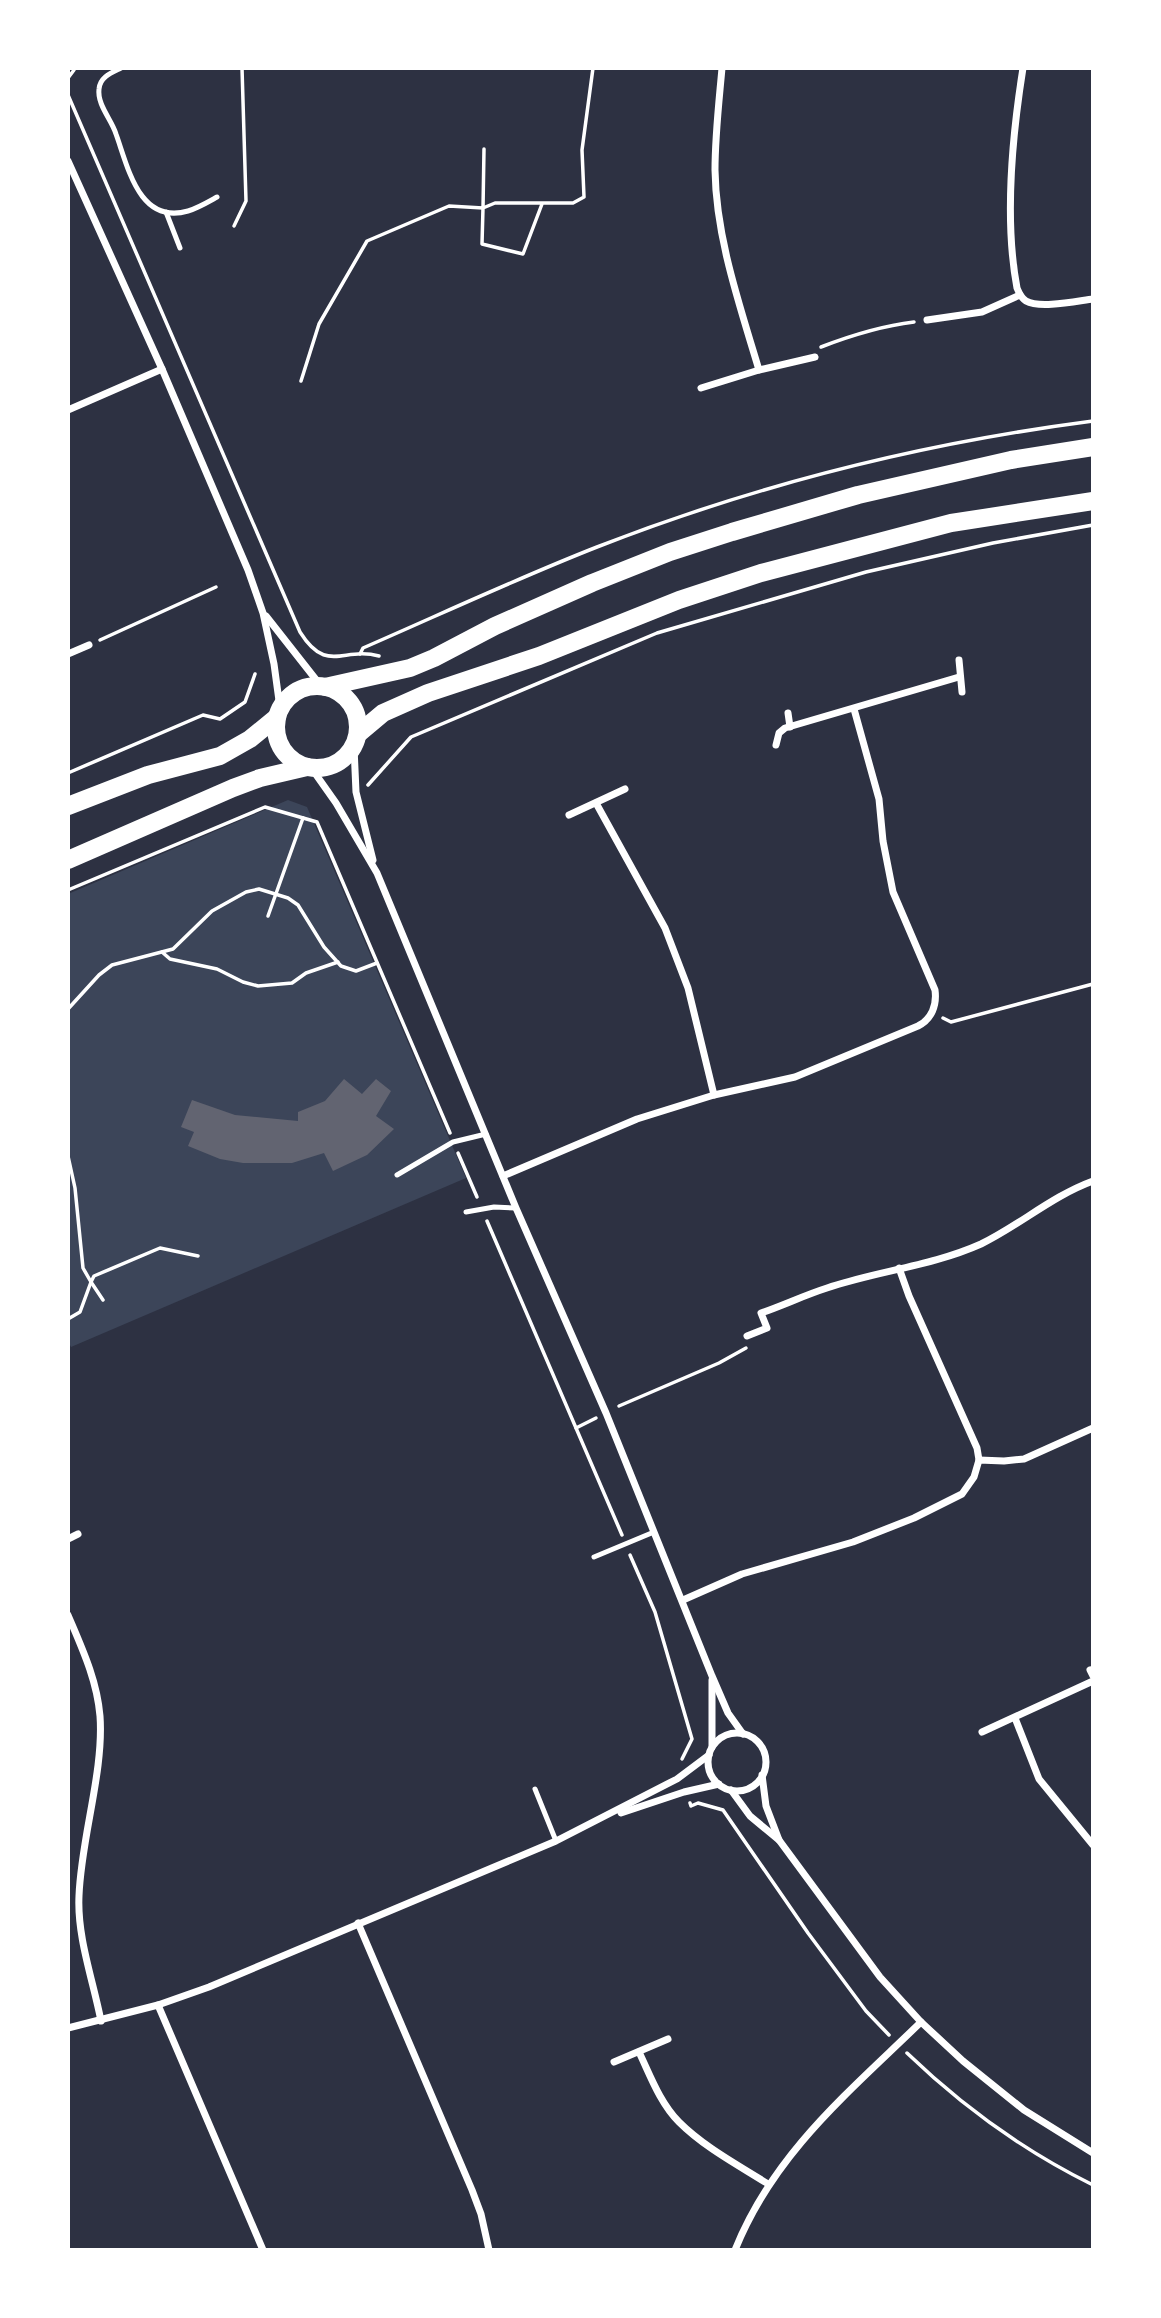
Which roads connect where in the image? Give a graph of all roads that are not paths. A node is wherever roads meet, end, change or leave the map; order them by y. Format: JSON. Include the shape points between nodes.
{"nodes":[{"id":1,"x":121,"y":68,"type":"edge"},
{"id":2,"x":722,"y":68,"type":"edge"},
{"id":3,"x":1023,"y":68,"type":"edge"},
{"id":4,"x":68,"y":162,"type":"edge"},
{"id":5,"x":217,"y":197,"type":"dead end"},
{"id":6,"x":166,"y":212,"type":"junction"},
{"id":7,"x":180,"y":248,"type":"dead end"},
{"id":8,"x":1020,"y":295,"type":"junction"},
{"id":9,"x":1093,"y":299,"type":"edge"},
{"id":10,"x":927,"y":320,"type":"road end"},
{"id":11,"x":815,"y":357,"type":"road end"},
{"id":12,"x":162,"y":369,"type":"junction"},
{"id":13,"x":759,"y":370,"type":"junction"},
{"id":14,"x":701,"y":388,"type":"dead end"},
{"id":15,"x":68,"y":410,"type":"edge"},
{"id":16,"x":1093,"y":447,"type":"edge"},
{"id":17,"x":1093,"y":501,"type":"edge"},
{"id":18,"x":263,"y":613,"type":"junction"},
{"id":19,"x":89,"y":645,"type":"road end"},
{"id":20,"x":68,"y":654,"type":"edge"},
{"id":21,"x":959,"y":660,"type":"dead end"},
{"id":22,"x":959,"y":677,"type":"junction"},
{"id":23,"x":323,"y":686,"type":"junction"},
{"id":24,"x":962,"y":692,"type":"dead end"},
{"id":25,"x":854,"y":709,"type":"junction"},
{"id":26,"x":279,"y":713,"type":"junction"},
{"id":27,"x":788,"y":713,"type":"dead end"},
{"id":28,"x":790,"y":727,"type":"junction"},
{"id":29,"x":356,"y":740,"type":"junction"},
{"id":30,"x":776,"y":745,"type":"dead end"},
{"id":31,"x":309,"y":768,"type":"junction"},
{"id":32,"x":625,"y":789,"type":"dead end"},
{"id":33,"x":596,"y":803,"type":"junction"},
{"id":34,"x":68,"y":806,"type":"edge"},
{"id":35,"x":569,"y":814,"type":"dead end"},
{"id":36,"x":68,"y":860,"type":"edge"},
{"id":37,"x":377,"y":873,"type":"junction"},
{"id":38,"x":714,"y":1095,"type":"junction"},
{"id":39,"x":486,"y":1134,"type":"junction"},
{"id":40,"x":397,"y":1175,"type":"dead end"},
{"id":41,"x":503,"y":1176,"type":"junction"},
{"id":42,"x":1093,"y":1181,"type":"edge"},
{"id":43,"x":516,"y":1208,"type":"junction"},
{"id":44,"x":466,"y":1212,"type":"dead end"},
{"id":45,"x":899,"y":1268,"type":"junction"},
{"id":46,"x":747,"y":1336,"type":"dead end"},
{"id":47,"x":1093,"y":1428,"type":"edge"},
{"id":48,"x":979,"y":1460,"type":"junction"},
{"id":49,"x":654,"y":1532,"type":"junction"},
{"id":50,"x":78,"y":1534,"type":"dead end"},
{"id":51,"x":68,"y":1539,"type":"edge"},
{"id":52,"x":594,"y":1557,"type":"dead end"},
{"id":53,"x":683,"y":1600,"type":"junction"},
{"id":54,"x":68,"y":1615,"type":"edge"},
{"id":55,"x":712,"y":1676,"type":"junction"},
{"id":56,"x":1093,"y":1681,"type":"edge"},
{"id":57,"x":1015,"y":1718,"type":"junction"},
{"id":58,"x":982,"y":1732,"type":"dead end"},
{"id":59,"x":743,"y":1734,"type":"junction"},
{"id":60,"x":712,"y":1747,"type":"junction"},
{"id":61,"x":709,"y":1755,"type":"junction"},
{"id":62,"x":762,"y":1775,"type":"junction"},
{"id":63,"x":719,"y":1784,"type":"junction"},
{"id":64,"x":535,"y":1789,"type":"dead end"},
{"id":65,"x":731,"y":1790,"type":"junction"},
{"id":66,"x":600,"y":1819,"type":"junction"},
{"id":67,"x":779,"y":1840,"type":"junction"},
{"id":68,"x":556,"y":1842,"type":"junction"},
{"id":69,"x":1093,"y":1845,"type":"edge"},
{"id":70,"x":358,"y":1923,"type":"junction"},
{"id":71,"x":158,"y":2005,"type":"junction"},
{"id":72,"x":102,"y":2021,"type":"junction"},
{"id":73,"x":920,"y":2022,"type":"junction"},
{"id":74,"x":68,"y":2028,"type":"edge"},
{"id":75,"x":668,"y":2039,"type":"dead end"},
{"id":76,"x":639,"y":2052,"type":"junction"},
{"id":77,"x":614,"y":2062,"type":"dead end"},
{"id":78,"x":1093,"y":2153,"type":"edge"},
{"id":79,"x":768,"y":2184,"type":"junction"},
{"id":80,"x":263,"y":2250,"type":"edge"},
{"id":81,"x":489,"y":2250,"type":"edge"},
{"id":82,"x":735,"y":2250,"type":"edge"}],
"edges":[{"from":1,"to":6,"type":"lane","via":[[103,78],[99,100],[139,194]]},
{"from":2,"to":13,"type":"street","via":[[715,149],[719,215]]},
{"from":3,"to":8,"type":"street","via":[[1010,195]]},
{"from":4,"to":12,"type":"street"},
{"from":5,"to":6,"type":"lane","via":[[191,211]]},
{"from":6,"to":7,"type":"lane"},
{"from":8,"to":9,"type":"street","via":[[1036,304]]},
{"from":8,"to":10,"type":"street","via":[[982,312]]},
{"from":11,"to":13,"type":"street"},
{"from":12,"to":15,"type":"street"},
{"from":12,"to":18,"type":"street"},
{"from":13,"to":14,"type":"street"},
{"from":16,"to":23,"type":"main road","via":[[1011,460],[871,492],[732,532],[592,583],[410,668]]},
{"from":17,"to":29,"type":"main road","via":[[951,523],[761,573],[418,697],[383,713]]},
{"from":18,"to":23,"type":"street"},
{"from":18,"to":26,"type":"street"},
{"from":19,"to":20,"type":"street"},
{"from":21,"to":22,"type":"street"},
{"from":22,"to":24,"type":"street"},
{"from":22,"to":25,"type":"street"},
{"from":23,"to":26,"type":"main road","via":[[297,691]]},
{"from":23,"to":29,"type":"main road","via":[[346,697],[354,708]]},
{"from":25,"to":28,"type":"street"},
{"from":25,"to":38,"type":"street","via":[[878,799],[893,892],[933,984],[932,1013],[918,1026],[795,1077]]},
{"from":26,"to":31,"type":"main road","via":[[276,730],[285,754]]},
{"from":26,"to":34,"type":"main road","via":[[250,740],[220,756],[148,775]]},
{"from":27,"to":28,"type":"street"},
{"from":28,"to":30,"type":"street","via":[[779,733]]},
{"from":29,"to":31,"type":"main road","via":[[338,763]]},
{"from":29,"to":37,"type":"street","via":[[356,792]]},
{"from":31,"to":36,"type":"main road","via":[[233,788]]},
{"from":31,"to":37,"type":"street","via":[[336,803]]},
{"from":32,"to":33,"type":"street"},
{"from":33,"to":35,"type":"street"},
{"from":33,"to":38,"type":"street","via":[[665,929],[688,989]]},
{"from":37,"to":39,"type":"street"},
{"from":38,"to":41,"type":"street","via":[[637,1119]]},
{"from":39,"to":40,"type":"lane","via":[[453,1142]]},
{"from":39,"to":41,"type":"street"},
{"from":41,"to":43,"type":"street"},
{"from":42,"to":45,"type":"street","via":[[1051,1200],[981,1244]]},
{"from":43,"to":44,"type":"lane","via":[[494,1206]]},
{"from":43,"to":49,"type":"street"},
{"from":45,"to":46,"type":"street","via":[[761,1312],[767,1328]]},
{"from":45,"to":48,"type":"street"},
{"from":47,"to":48,"type":"street","via":[[1024,1459]]},
{"from":48,"to":53,"type":"street","via":[[962,1494],[925,1512],[853,1542],[742,1574]]},
{"from":49,"to":52,"type":"lane"},
{"from":49,"to":53,"type":"street"},
{"from":50,"to":51,"type":"street"},
{"from":53,"to":55,"type":"street"},
{"from":54,"to":72,"type":"street","via":[[91,1670],[100,1717],[79,1896],[81,1931]]},
{"from":55,"to":59,"type":"street"},
{"from":55,"to":60,"type":"street"},
{"from":56,"to":57,"type":"street"},
{"from":57,"to":58,"type":"street"},
{"from":57,"to":69,"type":"street","via":[[1040,1779]]},
{"from":59,"to":60,"type":"street","via":[[726,1735]]},
{"from":59,"to":62,"type":"street","via":[[763,1750]]},
{"from":60,"to":61,"type":"street"},
{"from":61,"to":63,"type":"street","via":[[709,1771]]},
{"from":61,"to":66,"type":"street","via":[[677,1779]]},
{"from":62,"to":65,"type":"street","via":[[749,1787]]},
{"from":62,"to":67,"type":"street","via":[[766,1806]]},
{"from":63,"to":65,"type":"street"},
{"from":63,"to":66,"type":"street"},
{"from":64,"to":68,"type":"lane"},
{"from":65,"to":67,"type":"street","via":[[750,1816]]},
{"from":66,"to":68,"type":"street"},
{"from":67,"to":73,"type":"street","via":[[880,1977]]},
{"from":68,"to":70,"type":"street"},
{"from":70,"to":71,"type":"street"},
{"from":70,"to":81,"type":"street","via":[[472,2190]]},
{"from":71,"to":72,"type":"street"},
{"from":71,"to":80,"type":"street"},
{"from":72,"to":74,"type":"street"},
{"from":73,"to":78,"type":"street","via":[[1024,2110]]},
{"from":73,"to":79,"type":"street","via":[[797,2144]]},
{"from":75,"to":76,"type":"street"},
{"from":76,"to":77,"type":"street"},
{"from":76,"to":79,"type":"street","via":[[678,2121]]},
{"from":79,"to":82,"type":"street"}]}
